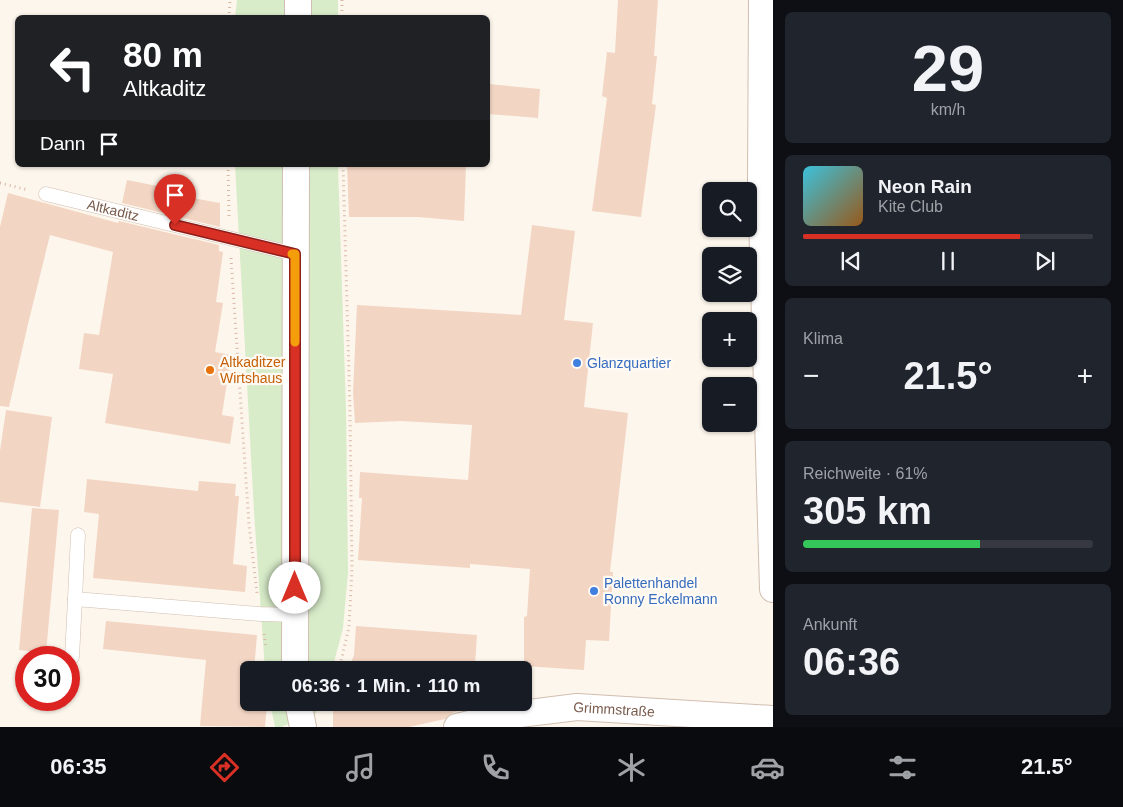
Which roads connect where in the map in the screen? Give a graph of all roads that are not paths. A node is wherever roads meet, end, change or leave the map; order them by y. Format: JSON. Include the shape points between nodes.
{"nodes":[{"id":1,"x":298,"y":0,"type":"edge"},
{"id":2,"x":762,"y":0,"type":"edge"},
{"id":3,"x":298,"y":15,"type":"edge"},
{"id":4,"x":296,"y":167,"type":"edge"},
{"id":5,"x":767,"y":177,"type":"edge"},
{"id":6,"x":46,"y":194,"type":"road end"},
{"id":7,"x":295,"y":254,"type":"junction"},
{"id":8,"x":78,"y":535,"type":"dead end"},
{"id":9,"x":773,"y":589,"type":"edge"},
{"id":10,"x":75,"y":599,"type":"junction"},
{"id":11,"x":295,"y":614,"type":"junction"},
{"id":12,"x":73,"y":646,"type":"edge"},
{"id":13,"x":294,"y":661,"type":"edge"},
{"id":14,"x":299,"y":711,"type":"edge"},
{"id":15,"x":773,"y":719,"type":"edge"},
{"id":16,"x":303,"y":727,"type":"edge"},
{"id":17,"x":457,"y":727,"type":"edge"}],
"edges":[{"from":1,"to":3,"type":"street"},
{"from":2,"to":5,"type":"street"},
{"from":4,"to":7,"type":"street"},
{"from":5,"to":9,"type":"street"},
{"from":6,"to":7,"type":"lane","name":"Altkaditz"},
{"from":7,"to":11,"type":"street"},
{"from":8,"to":10,"type":"lane"},
{"from":10,"to":11,"type":"lane"},
{"from":10,"to":12,"type":"lane"},
{"from":11,"to":13,"type":"street"},
{"from":14,"to":16,"type":"street"},
{"from":15,"to":17,"type":"street","name":"Grimmstraße","via":[[577,707],[504,716]]}]}
